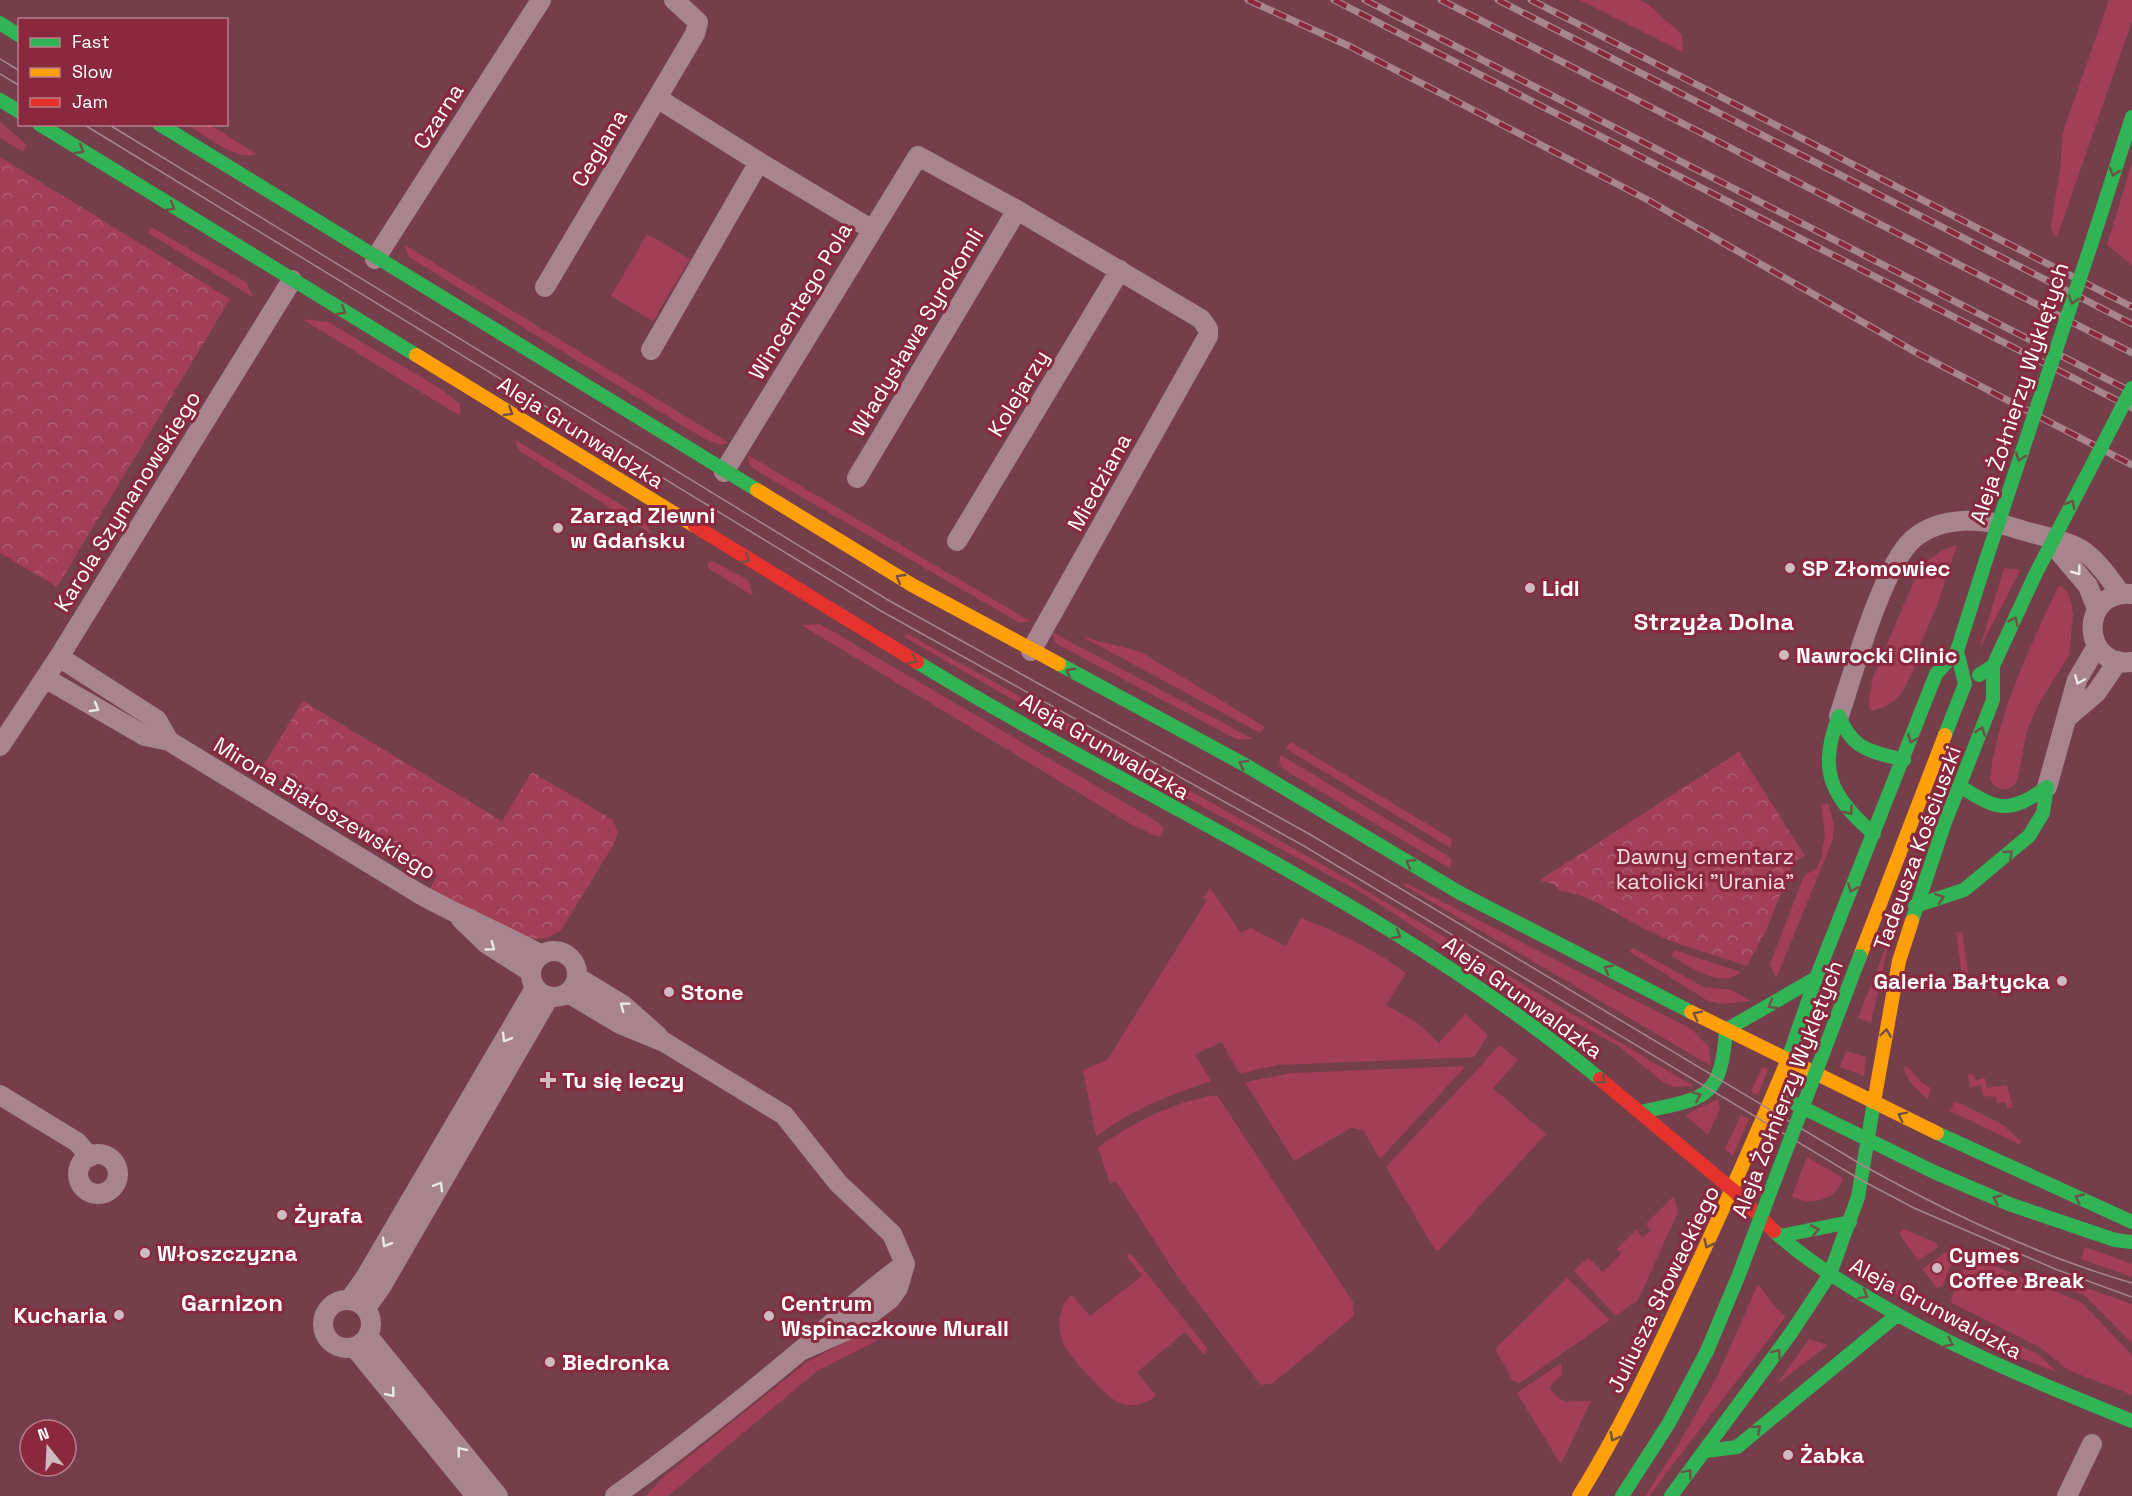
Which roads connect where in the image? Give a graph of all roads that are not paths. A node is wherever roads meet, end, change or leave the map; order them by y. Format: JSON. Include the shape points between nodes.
{"nodes":[{"id":1,"x":541,"y":0,"type":"edge"},
{"id":2,"x":674,"y":0,"type":"edge"},
{"id":3,"x":0,"y":23,"type":"edge"},
{"id":4,"x":18,"y":35,"type":"edge"},
{"id":5,"x":657,"y":98,"type":"junction"},
{"id":6,"x":0,"y":100,"type":"edge"},
{"id":7,"x":18,"y":111,"type":"edge"},
{"id":8,"x":2132,"y":117,"type":"edge"},
{"id":9,"x":42,"y":126,"type":"edge"},
{"id":10,"x":162,"y":126,"type":"edge"},
{"id":11,"x":759,"y":162,"type":"junction"},
{"id":12,"x":1017,"y":210,"type":"junction"},
{"id":13,"x":871,"y":229,"type":"junction"},
{"id":14,"x":375,"y":259,"type":"junction"},
{"id":15,"x":1120,"y":270,"type":"junction"},
{"id":16,"x":292,"y":280,"type":"junction"},
{"id":17,"x":545,"y":286,"type":"dead end"},
{"id":18,"x":651,"y":350,"type":"dead end"},
{"id":19,"x":2132,"y":388,"type":"edge"},
{"id":20,"x":724,"y":472,"type":"junction"},
{"id":21,"x":857,"y":478,"type":"dead end"},
{"id":22,"x":2048,"y":539,"type":"junction"},
{"id":23,"x":957,"y":541,"type":"dead end"},
{"id":24,"x":2126,"y":594,"type":"edge"},
{"id":25,"x":2097,"y":609,"type":"junction"},
{"id":26,"x":2097,"y":646,"type":"junction"},
{"id":27,"x":1031,"y":651,"type":"junction"},
{"id":28,"x":1957,"y":651,"type":"junction"},
{"id":29,"x":59,"y":657,"type":"junction"},
{"id":30,"x":2125,"y":662,"type":"edge"},
{"id":31,"x":1993,"y":666,"type":"junction"},
{"id":32,"x":45,"y":678,"type":"junction"},
{"id":33,"x":1965,"y":684,"type":"junction"},
{"id":34,"x":1839,"y":716,"type":"junction"},
{"id":35,"x":2068,"y":717,"type":"junction"},
{"id":36,"x":169,"y":741,"type":"junction"},
{"id":37,"x":0,"y":746,"type":"edge"},
{"id":38,"x":1904,"y":760,"type":"junction"},
{"id":39,"x":1960,"y":786,"type":"junction"},
{"id":40,"x":2047,"y":787,"type":"junction"},
{"id":41,"x":1874,"y":834,"type":"junction"},
{"id":42,"x":1916,"y":906,"type":"junction"},
{"id":43,"x":1816,"y":978,"type":"junction"},
{"id":44,"x":550,"y":980,"type":"junction"},
{"id":45,"x":1726,"y":1030,"type":"junction"},
{"id":46,"x":1788,"y":1059,"type":"junction"},
{"id":47,"x":1774,"y":1094,"type":"junction"},
{"id":48,"x":0,"y":1095,"type":"edge"},
{"id":49,"x":1874,"y":1102,"type":"junction"},
{"id":50,"x":1641,"y":1112,"type":"junction"},
{"id":51,"x":1868,"y":1140,"type":"junction"},
{"id":52,"x":90,"y":1157,"type":"dead end"},
{"id":53,"x":1734,"y":1191,"type":"junction"},
{"id":54,"x":1850,"y":1222,"type":"junction"},
{"id":55,"x":2132,"y":1222,"type":"edge"},
{"id":56,"x":1780,"y":1236,"type":"junction"},
{"id":57,"x":2132,"y":1242,"type":"edge"},
{"id":58,"x":1830,"y":1274,"type":"junction"},
{"id":59,"x":358,"y":1304,"type":"junction"},
{"id":60,"x":1897,"y":1316,"type":"junction"},
{"id":61,"x":361,"y":1342,"type":"junction"},
{"id":62,"x":2132,"y":1421,"type":"edge"},
{"id":63,"x":2092,"y":1444,"type":"dead end"},
{"id":64,"x":1706,"y":1451,"type":"junction"},
{"id":65,"x":652,"y":1470,"type":"junction"},
{"id":66,"x":476,"y":1496,"type":"edge"},
{"id":67,"x":498,"y":1496,"type":"edge"},
{"id":68,"x":615,"y":1496,"type":"edge"},
{"id":69,"x":635,"y":1496,"type":"edge"},
{"id":70,"x":1578,"y":1496,"type":"edge"},
{"id":71,"x":1622,"y":1496,"type":"edge"},
{"id":72,"x":1671,"y":1496,"type":"edge"},
{"id":73,"x":2067,"y":1496,"type":"edge"}],
"edges":[{"from":1,"to":14,"type":"street","name":"Czarna"},
{"from":2,"to":5,"type":"street","name":"Ceglana","via":[[698,22],[695,34]]},
{"from":3,"to":4,"type":"main road"},
{"from":5,"to":11,"type":"street"},
{"from":5,"to":17,"type":"street","name":"Ceglana"},
{"from":6,"to":7,"type":"main road"},
{"from":8,"to":28,"type":"main road","name":"Aleja Żołnierzy Wyklętych","one_way":true,"bridge":true},
{"from":9,"to":16,"type":"main road","name":"Aleja Grunwaldzka","one_way":true},
{"from":10,"to":14,"type":"main road","name":"Aleja Grunwaldzka"},
{"from":11,"to":13,"type":"street"},
{"from":11,"to":18,"type":"street"},
{"from":12,"to":13,"type":"street","name":"Wincentego Pola","via":[[918,156]]},
{"from":12,"to":15,"type":"street"},
{"from":12,"to":21,"type":"street","name":"Władysława Syrokomli"},
{"from":13,"to":20,"type":"street","name":"Wincentego Pola"},
{"from":14,"to":20,"type":"main road","name":"Aleja Grunwaldzka"},
{"from":15,"to":23,"type":"street","name":"Kolejarzy"},
{"from":15,"to":27,"type":"street","name":"Miedziana","via":[[1201,319],[1208,336]]},
{"from":16,"to":29,"type":"street","name":"Karola Szymanowskiego"},
{"from":16,"to":50,"type":"main road","name":"Aleja Grunwaldzka","one_way":true,"via":[[963,690],[1347,904],[1429,954],[1563,1048]]},
{"from":31,"to":19,"type":"main road","one_way":true,"bridge":true,"via":[[2035,575]]},
{"from":27,"to":20,"type":"main road","name":"Aleja Grunwaldzka","one_way":true},
{"from":22,"to":24,"type":"street","via":[[2080,549]]},
{"from":22,"to":25,"type":"street","one_way":true,"via":[[2088,586]]},
{"from":22,"to":34,"type":"street","via":[[2006,524],[1964,520],[1932,528],[1913,539],[1899,556],[1881,595]]},
{"from":24,"to":25,"type":"street","via":[[2108,599]]},
{"from":25,"to":26,"type":"street","via":[[2092,628]]},
{"from":26,"to":30,"type":"street","via":[[2106,656]]},
{"from":26,"to":35,"type":"street","one_way":true,"via":[[2077,680]]},
{"from":45,"to":27,"type":"main road","name":"Aleja Grunwaldzka","one_way":true,"via":[[1461,893],[1247,766]]},
{"from":28,"to":33,"type":"main road"},
{"from":28,"to":38,"type":"main road","name":"Tadeusza Kościuszki","one_way":true,"via":[[1936,674]]},
{"from":29,"to":32,"type":"street","name":"Karola Szymanowskiego"},
{"from":29,"to":36,"type":"street","name":"Mirona Białoszewskiego","via":[[156,720]]},
{"from":30,"to":35,"type":"street"},
{"from":31,"to":33,"type":"main road"},
{"from":39,"to":31,"type":"main road","name":"Tadeusza Kościuszki","one_way":true,"via":[[1993,700]]},
{"from":32,"to":36,"type":"street","name":"Mirona Białoszewskiego","one_way":true,"via":[[145,736]]},
{"from":32,"to":37,"type":"street","name":"Karola Szymanowskiego"},
{"from":33,"to":71,"type":"main road","name":"Aleja Żołnierzy Wyklętych","bridge":true,"via":[[1707,1351],[1669,1423]]},
{"from":34,"to":38,"type":"main road","via":[[1844,732],[1856,747]]},
{"from":34,"to":41,"type":"main road","one_way":true,"via":[[1828,747],[1832,782],[1850,814]]},
{"from":35,"to":40,"type":"street"},
{"from":36,"to":44,"type":"street","name":"Mirona Białoszewskiego","via":[[457,915],[487,944]]},
{"from":38,"to":41,"type":"main road","name":"Tadeusza Kościuszki"},
{"from":39,"to":40,"type":"main road","via":[[1991,806],[2006,810],[2030,800]]},
{"from":39,"to":42,"type":"main road","name":"Tadeusza Kościuszki"},
{"from":42,"to":40,"type":"main road","one_way":true,"via":[[1964,890],[2015,849],[2029,836],[2043,813]]},
{"from":41,"to":43,"type":"main road","name":"Tadeusza Kościuszki","one_way":true},
{"from":49,"to":42,"type":"main road","name":"Tadeusza Kościuszki","one_way":true,"via":[[1899,961]]},
{"from":43,"to":45,"type":"main road","one_way":true},
{"from":43,"to":46,"type":"main road","name":"Tadeusza Kościuszki"},
{"from":44,"to":59,"type":"street","via":[[410,1220],[366,1278]]},
{"from":44,"to":65,"type":"street","name":"Mirona Białoszewskiego","via":[[620,1024],[664,1042],[784,1115],[838,1183],[892,1234],[905,1264]]},
{"from":45,"to":46,"type":"main road","name":"Aleja Grunwaldzka"},
{"from":50,"to":45,"type":"main road","one_way":true,"via":[[1697,1097],[1711,1089],[1722,1069]]},
{"from":46,"to":47,"type":"main road","name":"Tadeusza Kościuszki"},
{"from":46,"to":49,"type":"main road","name":"Aleja Grunwaldzka"},
{"from":47,"to":51,"type":"main road"},
{"from":47,"to":53,"type":"main road","name":"Juliusza Słowackiego"},
{"from":48,"to":52,"type":"street","via":[[77,1142]]},
{"from":49,"to":51,"type":"main road","name":"Tadeusza Kościuszki"},
{"from":55,"to":49,"type":"main road","name":"Aleja Grunwaldzka","one_way":true},
{"from":50,"to":53,"type":"main road","name":"Aleja Grunwaldzka"},
{"from":51,"to":54,"type":"main road","name":"Tadeusza Kościuszki"},
{"from":57,"to":51,"type":"main road","one_way":true,"via":[[2115,1240],[2009,1204]]},
{"from":53,"to":56,"type":"main road","name":"Aleja Grunwaldzka"},
{"from":53,"to":70,"type":"main road","name":"Juliusza Słowackiego","one_way":true,"via":[[1630,1408]]},
{"from":56,"to":54,"type":"main road","one_way":true},
{"from":54,"to":58,"type":"main road"},
{"from":56,"to":58,"type":"main road","name":"Aleja Grunwaldzka"},
{"from":58,"to":60,"type":"main road","name":"Aleja Grunwaldzka","one_way":true},
{"from":64,"to":58,"type":"main road","one_way":true},
{"from":59,"to":61,"type":"street","via":[[371,1322]]},
{"from":59,"to":61,"type":"street","via":[[331,1305],[322,1323],[332,1343],[346,1348]]},
{"from":60,"to":62,"type":"main road","name":"Aleja Grunwaldzka","one_way":true,"via":[[2016,1375]]},
{"from":64,"to":60,"type":"main road","one_way":true,"via":[[1737,1447]]},
{"from":61,"to":66,"type":"street","one_way":true},
{"from":67,"to":61,"type":"street","one_way":true},
{"from":63,"to":73,"type":"street"},
{"from":72,"to":64,"type":"main road","one_way":true},
{"from":65,"to":68,"type":"street"},
{"from":65,"to":69,"type":"street"}]}
